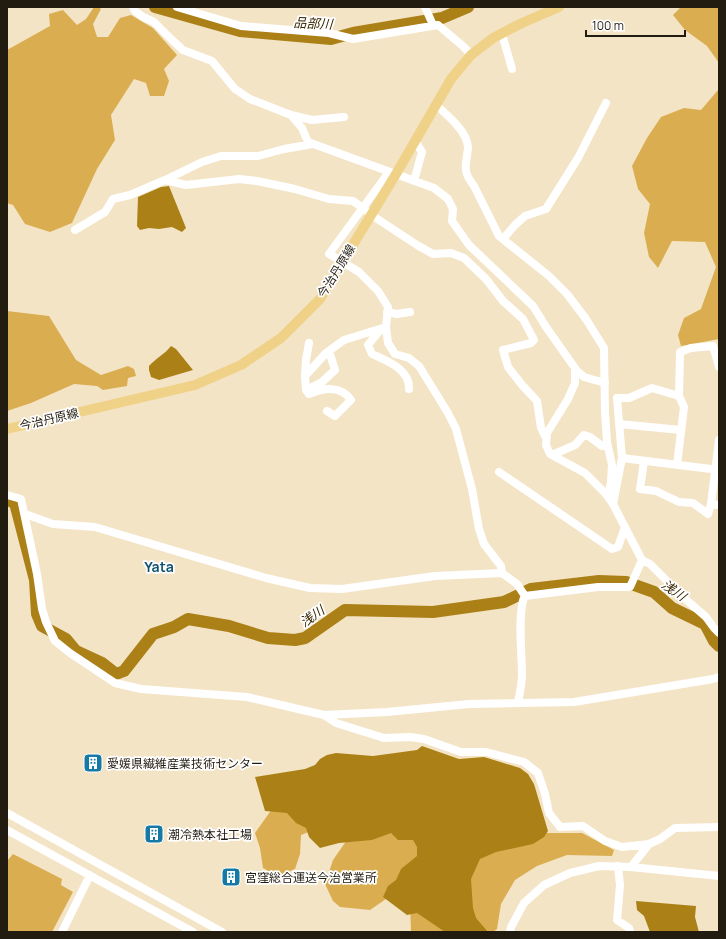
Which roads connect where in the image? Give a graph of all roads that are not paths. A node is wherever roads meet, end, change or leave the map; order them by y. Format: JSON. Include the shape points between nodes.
{"nodes":[{"id":1,"x":133,"y":7,"type":"edge"},
{"id":2,"x":176,"y":7,"type":"edge"},
{"id":3,"x":424,"y":7,"type":"edge"},
{"id":4,"x":559,"y":7,"type":"edge"},
{"id":5,"x":433,"y":25,"type":"junction"},
{"id":6,"x":502,"y":34,"type":"junction"},
{"id":7,"x":471,"y":55,"type":"junction"},
{"id":8,"x":512,"y":69,"type":"dead end"},
{"id":9,"x":606,"y":104,"type":"dead end"},
{"id":10,"x":436,"y":105,"type":"junction"},
{"id":11,"x":291,"y":115,"type":"junction"},
{"id":12,"x":344,"y":117,"type":"dead end"},
{"id":13,"x":415,"y":141,"type":"junction"},
{"id":14,"x":313,"y":144,"type":"junction"},
{"id":15,"x":393,"y":173,"type":"junction"},
{"id":16,"x":165,"y":180,"type":"junction"},
{"id":17,"x":414,"y":181,"type":"junction"},
{"id":18,"x":365,"y":209,"type":"junction"},
{"id":19,"x":376,"y":218,"type":"dead end"},
{"id":20,"x":75,"y":230,"type":"dead end"},
{"id":21,"x":503,"y":239,"type":"junction"},
{"id":22,"x":466,"y":242,"type":"junction"},
{"id":23,"x":336,"y":258,"type":"dead end"},
{"id":24,"x":349,"y":266,"type":"dead end"},
{"id":25,"x":486,"y":279,"type":"junction"},
{"id":26,"x":387,"y":312,"type":"junction"},
{"id":27,"x":410,"y":312,"type":"dead end"},
{"id":28,"x":384,"y":328,"type":"junction"},
{"id":29,"x":309,"y":344,"type":"dead end"},
{"id":30,"x":329,"y":351,"type":"junction"},
{"id":31,"x":719,"y":367,"type":"edge"},
{"id":32,"x":576,"y":370,"type":"junction"},
{"id":33,"x":305,"y":376,"type":"junction"},
{"id":34,"x":605,"y":383,"type":"junction"},
{"id":35,"x":409,"y":389,"type":"dead end"},
{"id":36,"x":306,"y":390,"type":"junction"},
{"id":37,"x":679,"y":396,"type":"junction"},
{"id":38,"x":327,"y":411,"type":"dead end"},
{"id":39,"x":619,"y":424,"type":"junction"},
{"id":40,"x":7,"y":429,"type":"edge"},
{"id":41,"x":681,"y":430,"type":"junction"},
{"id":42,"x":546,"y":438,"type":"junction"},
{"id":43,"x":719,"y":440,"type":"edge"},
{"id":44,"x":607,"y":444,"type":"junction"},
{"id":45,"x":552,"y":455,"type":"junction"},
{"id":46,"x":622,"y":458,"type":"junction"},
{"id":47,"x":644,"y":461,"type":"junction"},
{"id":48,"x":677,"y":465,"type":"junction"},
{"id":49,"x":717,"y":470,"type":"edge"},
{"id":50,"x":499,"y":472,"type":"dead end"},
{"id":51,"x":7,"y":495,"type":"edge"},
{"id":52,"x":610,"y":500,"type":"junction"},
{"id":53,"x":715,"y":505,"type":"edge"},
{"id":54,"x":25,"y":514,"type":"junction"},
{"id":55,"x":625,"y":527,"type":"junction"},
{"id":56,"x":642,"y":560,"type":"junction"},
{"id":57,"x":502,"y":573,"type":"junction"},
{"id":58,"x":525,"y":596,"type":"junction"},
{"id":59,"x":719,"y":633,"type":"edge"},
{"id":60,"x":719,"y":677,"type":"edge"},
{"id":61,"x":518,"y":702,"type":"junction"},
{"id":62,"x":324,"y":715,"type":"junction"},
{"id":63,"x":7,"y":813,"type":"edge"},
{"id":64,"x":719,"y":827,"type":"edge"},
{"id":65,"x":7,"y":830,"type":"edge"},
{"id":66,"x":649,"y":844,"type":"junction"},
{"id":67,"x":618,"y":866,"type":"junction"},
{"id":68,"x":631,"y":867,"type":"junction"},
{"id":69,"x":90,"y":875,"type":"junction"},
{"id":70,"x":719,"y":876,"type":"edge"},
{"id":71,"x":62,"y":932,"type":"edge"},
{"id":72,"x":193,"y":932,"type":"edge"},
{"id":73,"x":222,"y":932,"type":"edge"},
{"id":74,"x":510,"y":932,"type":"edge"},
{"id":75,"x":630,"y":932,"type":"edge"}],
"edges":[{"from":1,"to":11,"type":"street","via":[[143,17],[154,22],[183,50],[212,61],[235,89],[250,99]]},
{"from":2,"to":5,"type":"street","via":[[241,26],[329,33],[353,39]]},
{"from":3,"to":5,"type":"street"},
{"from":4,"to":6,"type":"main road","name":"今治丹原線"},
{"from":5,"to":7,"type":"street","via":[[438,25]]},
{"from":6,"to":7,"type":"main road","name":"今治丹原線"},
{"from":6,"to":8,"type":"street"},
{"from":7,"to":10,"type":"main road","name":"今治丹原線","via":[[451,79]]},
{"from":9,"to":21,"type":"street","via":[[578,158],[546,209],[525,216]]},
{"from":10,"to":13,"type":"main road","name":"今治丹原線"},
{"from":10,"to":21,"type":"street","via":[[451,118],[466,137],[468,148],[464,168],[499,236]]},
{"from":11,"to":12,"type":"street","via":[[312,120]]},
{"from":11,"to":14,"type":"street","via":[[302,128],[308,142]]},
{"from":13,"to":15,"type":"main road","name":"今治丹原線"},
{"from":13,"to":17,"type":"street","via":[[422,152]]},
{"from":14,"to":15,"type":"street"},
{"from":14,"to":16,"type":"street","via":[[258,156],[221,156]]},
{"from":15,"to":17,"type":"street"},
{"from":15,"to":18,"type":"street"},
{"from":15,"to":40,"type":"main road","name":"今治丹原線","via":[[320,299],[280,338],[241,365],[195,385]]},
{"from":16,"to":18,"type":"street","via":[[186,184],[239,179],[257,180],[329,199],[353,201]]},
{"from":16,"to":20,"type":"street","via":[[113,200],[105,212]]},
{"from":17,"to":22,"type":"street","via":[[434,188],[448,199],[453,209],[452,221]]},
{"from":18,"to":23,"type":"street","via":[[329,254]]},
{"from":19,"to":25,"type":"street","via":[[433,254],[451,253],[464,258]]},
{"from":21,"to":34,"type":"street","via":[[549,276],[586,319],[604,348]]},
{"from":22,"to":25,"type":"street","via":[[471,258]]},
{"from":22,"to":32,"type":"street","via":[[533,306]]},
{"from":24,"to":26,"type":"street","via":[[359,272],[378,292],[388,307]]},
{"from":25,"to":42,"type":"street","via":[[503,301],[523,320],[534,340],[532,343],[503,350],[508,366],[537,401],[541,428]]},
{"from":26,"to":27,"type":"street"},
{"from":26,"to":28,"type":"street"},
{"from":28,"to":30,"type":"street","via":[[344,340]]},
{"from":28,"to":35,"type":"street","via":[[368,345],[372,354],[403,371]]},
{"from":28,"to":57,"type":"street","via":[[388,343],[395,354],[409,358],[419,366],[456,429],[479,529],[484,544],[501,566]]},
{"from":29,"to":33,"type":"street"},
{"from":30,"to":33,"type":"street"},
{"from":30,"to":36,"type":"street","via":[[335,370],[322,382]]},
{"from":31,"to":37,"type":"street","via":[[714,346],[691,348],[680,352]]},
{"from":32,"to":34,"type":"street","via":[[584,377]]},
{"from":32,"to":42,"type":"street","via":[[575,383],[568,399]]},
{"from":33,"to":36,"type":"street"},
{"from":34,"to":44,"type":"street"},
{"from":36,"to":38,"type":"street","via":[[309,394],[318,390],[336,389],[346,393],[351,400],[335,416]]},
{"from":37,"to":39,"type":"street","via":[[652,388],[629,398],[617,398]]},
{"from":37,"to":41,"type":"street","via":[[684,407]]},
{"from":39,"to":41,"type":"street"},
{"from":39,"to":46,"type":"street"},
{"from":41,"to":48,"type":"street"},
{"from":42,"to":45,"type":"street","via":[[546,445]]},
{"from":43,"to":49,"type":"street"},
{"from":44,"to":45,"type":"street","via":[[602,446],[584,435],[575,445]]},
{"from":44,"to":52,"type":"street","via":[[612,465]]},
{"from":45,"to":52,"type":"street","via":[[585,473]]},
{"from":46,"to":47,"type":"street"},
{"from":46,"to":52,"type":"street"},
{"from":47,"to":48,"type":"street"},
{"from":47,"to":53,"type":"street","via":[[640,489],[656,491],[679,502],[693,503],[708,514]]},
{"from":48,"to":49,"type":"street"},
{"from":49,"to":53,"type":"street"},
{"from":50,"to":55,"type":"street","via":[[612,548],[618,547]]},
{"from":51,"to":54,"type":"street","via":[[22,499]]},
{"from":52,"to":55,"type":"street"},
{"from":54,"to":57,"type":"street","via":[[53,524],[95,526],[266,578],[310,588],[342,589],[435,576]]},
{"from":54,"to":62,"type":"street","via":[[46,622],[55,641],[80,660],[115,683],[141,689],[247,697]]},
{"from":55,"to":56,"type":"street"},
{"from":56,"to":58,"type":"street","via":[[630,587],[598,587]]},
{"from":56,"to":59,"type":"street","via":[[650,564],[706,617]]},
{"from":57,"to":58,"type":"street","via":[[517,584]]},
{"from":58,"to":61,"type":"street","via":[[521,629],[522,676]]},
{"from":60,"to":61,"type":"street","via":[[574,702]]},
{"from":61,"to":62,"type":"street"},
{"from":62,"to":66,"type":"street","via":[[336,723],[384,738],[424,739],[461,752],[486,752],[524,762],[538,774],[549,813],[560,827],[583,826],[605,841],[622,847]]},
{"from":63,"to":73,"type":"street"},
{"from":64,"to":66,"type":"street","via":[[675,828]]},
{"from":65,"to":69,"type":"street"},
{"from":66,"to":68,"type":"street"},
{"from":67,"to":68,"type":"street"},
{"from":67,"to":74,"type":"street","via":[[598,866],[570,872],[544,885],[524,903]]},
{"from":67,"to":75,"type":"street","via":[[620,885],[617,920],[629,928]]},
{"from":68,"to":70,"type":"street"},
{"from":69,"to":71,"type":"street"},
{"from":69,"to":72,"type":"street"}]}
